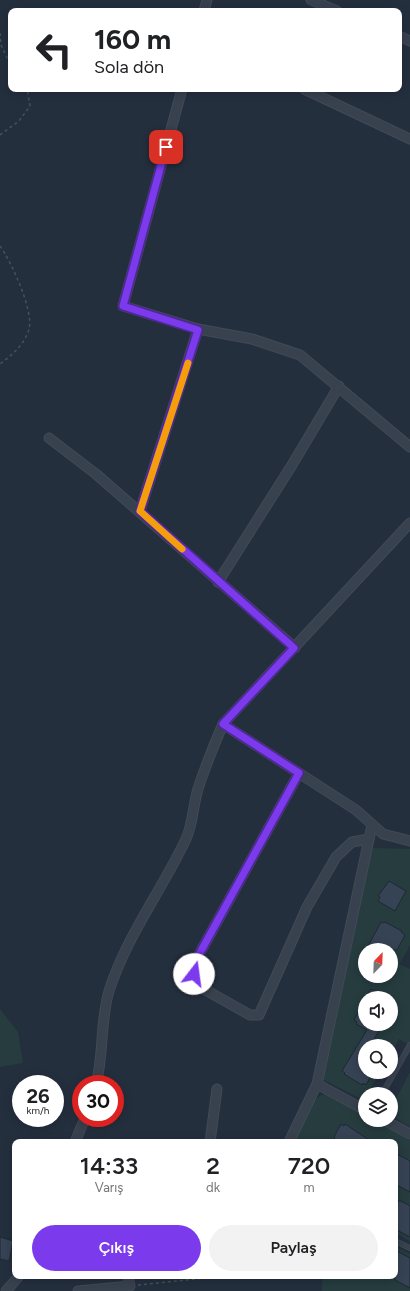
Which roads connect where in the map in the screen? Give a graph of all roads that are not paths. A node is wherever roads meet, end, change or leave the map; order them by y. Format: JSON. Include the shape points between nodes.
{"nodes":[{"id":1,"x":311,"y":0,"type":"edge"},
{"id":2,"x":331,"y":8,"type":"edge"},
{"id":3,"x":181,"y":92,"type":"edge"},
{"id":4,"x":310,"y":92,"type":"edge"},
{"id":5,"x":410,"y":140,"type":"edge"},
{"id":6,"x":198,"y":330,"type":"junction"},
{"id":7,"x":339,"y":386,"type":"junction"},
{"id":8,"x":49,"y":438,"type":"dead end"},
{"id":9,"x":410,"y":447,"type":"edge"},
{"id":10,"x":140,"y":511,"type":"junction"},
{"id":11,"x":410,"y":523,"type":"edge"},
{"id":12,"x":218,"y":582,"type":"junction"},
{"id":13,"x":294,"y":648,"type":"junction"},
{"id":14,"x":223,"y":724,"type":"junction"},
{"id":15,"x":299,"y":773,"type":"junction"},
{"id":16,"x":372,"y":825,"type":"junction"},
{"id":17,"x":369,"y":839,"type":"junction"},
{"id":18,"x":410,"y":840,"type":"edge"},
{"id":19,"x":410,"y":1045,"type":"edge"},
{"id":20,"x":98,"y":1075,"type":"edge"},
{"id":21,"x":317,"y":1084,"type":"junction"},
{"id":22,"x":386,"y":1087,"type":"edge"},
{"id":23,"x":217,"y":1089,"type":"dead end"},
{"id":24,"x":358,"y":1106,"type":"edge"},
{"id":25,"x":81,"y":1127,"type":"edge"},
{"id":26,"x":397,"y":1127,"type":"edge"},
{"id":27,"x":410,"y":1134,"type":"edge"},
{"id":28,"x":76,"y":1139,"type":"edge"},
{"id":29,"x":210,"y":1139,"type":"edge"},
{"id":30,"x":290,"y":1139,"type":"edge"},
{"id":31,"x":398,"y":1242,"type":"edge"},
{"id":32,"x":410,"y":1248,"type":"edge"},
{"id":33,"x":16,"y":1279,"type":"edge"},
{"id":34,"x":129,"y":1279,"type":"edge"},
{"id":35,"x":6,"y":1291,"type":"edge"},
{"id":36,"x":78,"y":1291,"type":"edge"}],
"edges":[{"from":1,"to":2,"type":"street"},
{"from":3,"to":6,"type":"street","via":[[123,306]]},
{"from":4,"to":5,"type":"street"},
{"from":6,"to":7,"type":"street","via":[[252,339],[300,355]]},
{"from":6,"to":10,"type":"street"},
{"from":7,"to":9,"type":"street"},
{"from":7,"to":12,"type":"street"},
{"from":8,"to":10,"type":"street"},
{"from":10,"to":12,"type":"street"},
{"from":11,"to":13,"type":"street"},
{"from":12,"to":13,"type":"street"},
{"from":13,"to":14,"type":"street"},
{"from":14,"to":15,"type":"street"},
{"from":14,"to":20,"type":"street","via":[[198,790],[187,837],[143,917],[109,991]]},
{"from":15,"to":16,"type":"street","via":[[356,810]]},
{"from":15,"to":17,"type":"street","via":[[196,960],[194,974],[202,988],[250,1015],[259,1015],[307,907],[336,857],[352,842]]},
{"from":16,"to":17,"type":"street"},
{"from":16,"to":18,"type":"street","via":[[383,834]]},
{"from":17,"to":21,"type":"street"},
{"from":19,"to":22,"type":"lane"},
{"from":21,"to":24,"type":"street"},
{"from":21,"to":30,"type":"street"},
{"from":23,"to":29,"type":"street"},
{"from":25,"to":28,"type":"street"},
{"from":26,"to":27,"type":"street"},
{"from":31,"to":32,"type":"lane"},
{"from":33,"to":35,"type":"street"},
{"from":34,"to":36,"type":"street","via":[[130,1286]]}]}
